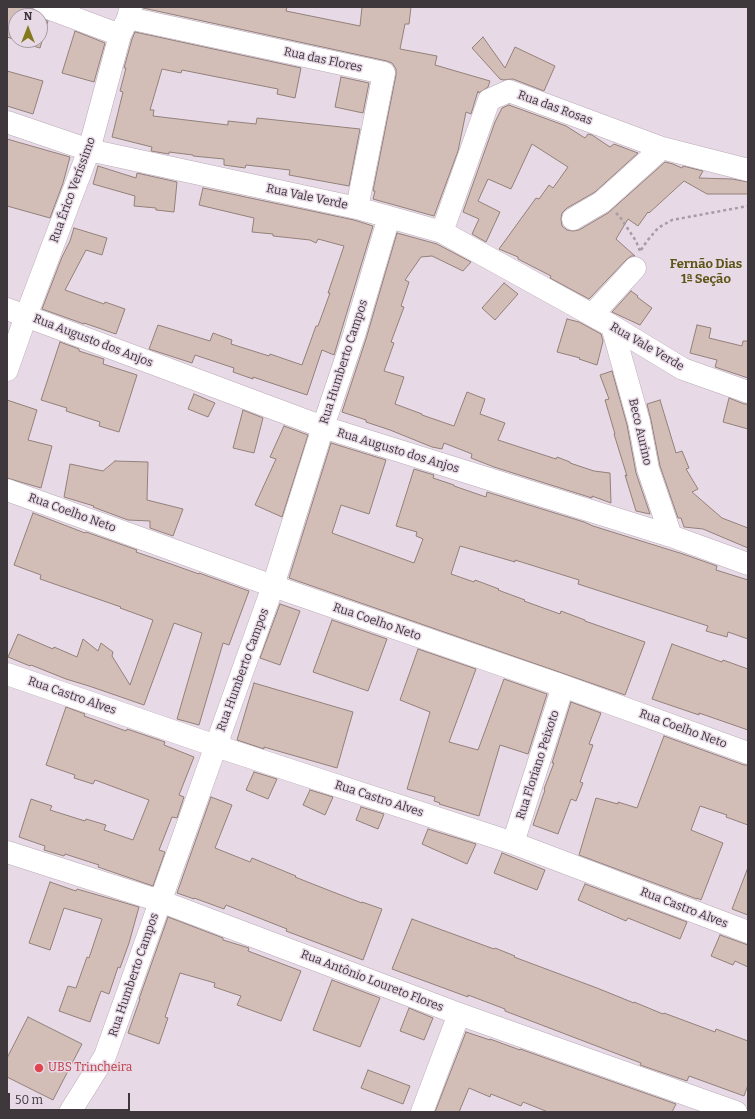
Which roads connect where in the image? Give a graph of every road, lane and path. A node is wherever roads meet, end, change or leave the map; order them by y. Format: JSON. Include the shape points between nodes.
{"nodes":[{"id":1,"x":45,"y":7,"type":"edge"},
{"id":2,"x":126,"y":20,"type":"edge"},
{"id":3,"x":7,"y":122,"type":"edge"},
{"id":4,"x":662,"y":148,"type":"junction"},
{"id":5,"x":89,"y":150,"type":"junction"},
{"id":6,"x":748,"y":170,"type":"edge"},
{"id":7,"x":602,"y":202,"type":"junction"},
{"id":8,"x":748,"y":206,"type":"edge"},
{"id":9,"x":358,"y":208,"type":"junction"},
{"id":10,"x":389,"y":217,"type":"junction"},
{"id":11,"x":573,"y":219,"type":"dead end"},
{"id":12,"x":442,"y":232,"type":"junction"},
{"id":13,"x":637,"y":260,"type":"junction"},
{"id":14,"x":17,"y":312,"type":"edge"},
{"id":15,"x":592,"y":315,"type":"junction"},
{"id":16,"x":612,"y":326,"type":"junction"},
{"id":17,"x":7,"y":370,"type":"edge"},
{"id":18,"x":748,"y":392,"type":"edge"},
{"id":19,"x":323,"y":427,"type":"junction"},
{"id":20,"x":7,"y":490,"type":"edge"},
{"id":21,"x":671,"y":536,"type":"junction"},
{"id":22,"x":748,"y":564,"type":"edge"},
{"id":23,"x":273,"y":586,"type":"junction"},
{"id":24,"x":7,"y":674,"type":"edge"},
{"id":25,"x":563,"y":686,"type":"junction"},
{"id":26,"x":216,"y":746,"type":"junction"},
{"id":27,"x":748,"y":753,"type":"edge"},
{"id":28,"x":513,"y":842,"type":"junction"},
{"id":29,"x":7,"y":852,"type":"edge"},
{"id":30,"x":160,"y":901,"type":"junction"},
{"id":31,"x":748,"y":932,"type":"edge"},
{"id":32,"x":459,"y":1014,"type":"junction"},
{"id":33,"x":70,"y":1112,"type":"edge"},
{"id":34,"x":422,"y":1112,"type":"edge"},
{"id":35,"x":736,"y":1112,"type":"edge"}],
"edges":[{"from":1,"to":2,"type":"street","name":"Rua das Flores"},
{"from":2,"to":5,"type":"street","name":"Rua Érico Veríssimo"},
{"from":2,"to":9,"type":"street","name":"Rua das Flores","via":[[384,73]]},
{"from":3,"to":5,"type":"street","name":"Rua Vale Verde"},
{"from":4,"to":6,"type":"street","name":"Rua das Rosas"},
{"from":4,"to":7,"type":"street"},
{"from":4,"to":12,"type":"street","name":"Rua das Rosas","via":[[509,91],[489,100]]},
{"from":5,"to":9,"type":"street","name":"Rua Vale Verde"},
{"from":5,"to":14,"type":"street","name":"Rua Érico Veríssimo"},
{"from":7,"to":11,"type":"street"},
{"from":7,"to":13,"type":"path","via":[[620,217],[636,241]]},
{"from":8,"to":13,"type":"path","via":[[672,220],[658,228],[647,240]]},
{"from":9,"to":10,"type":"street","name":"Rua Vale Verde"},
{"from":10,"to":12,"type":"street","name":"Rua Vale Verde"},
{"from":10,"to":19,"type":"street","name":"Rua Humberto Campos"},
{"from":12,"to":15,"type":"street","name":"Rua Vale Verde"},
{"from":13,"to":15,"type":"street"},
{"from":14,"to":17,"type":"street","name":"Rua Érico Veríssimo"},
{"from":14,"to":19,"type":"street","name":"Rua Augusto dos Anjos"},
{"from":15,"to":16,"type":"street","name":"Rua Vale Verde"},
{"from":16,"to":18,"type":"street","name":"Rua Vale Verde","via":[[683,369]]},
{"from":16,"to":21,"type":"street","name":"Beco Aurino","via":[[639,422],[648,469]]},
{"from":19,"to":21,"type":"street","name":"Rua Augusto dos Anjos"},
{"from":19,"to":23,"type":"street","name":"Rua Humberto Campos"},
{"from":20,"to":23,"type":"street","name":"Rua Coelho Neto"},
{"from":21,"to":22,"type":"street","name":"Rua Augusto dos Anjos"},
{"from":23,"to":25,"type":"street","name":"Rua Coelho Neto"},
{"from":23,"to":26,"type":"street","name":"Rua Humberto Campos"},
{"from":24,"to":26,"type":"street","name":"Rua Castro Alves"},
{"from":25,"to":27,"type":"street","name":"Rua Coelho Neto"},
{"from":25,"to":28,"type":"street","name":"Rua Floriano Peixoto"},
{"from":26,"to":28,"type":"street","name":"Rua Castro Alves"},
{"from":26,"to":30,"type":"street","name":"Rua Humberto Campos"},
{"from":28,"to":31,"type":"street","name":"Rua Castro Alves"},
{"from":29,"to":30,"type":"street","name":"Rua Antônio Loureto Flores"},
{"from":30,"to":32,"type":"street","name":"Rua Antônio Loureto Flores"},
{"from":30,"to":33,"type":"street","name":"Rua Humberto Campos","via":[[105,1056]]},
{"from":32,"to":34,"type":"street"},
{"from":32,"to":35,"type":"street","name":"Rua Antônio Loureto Flores"}]}
